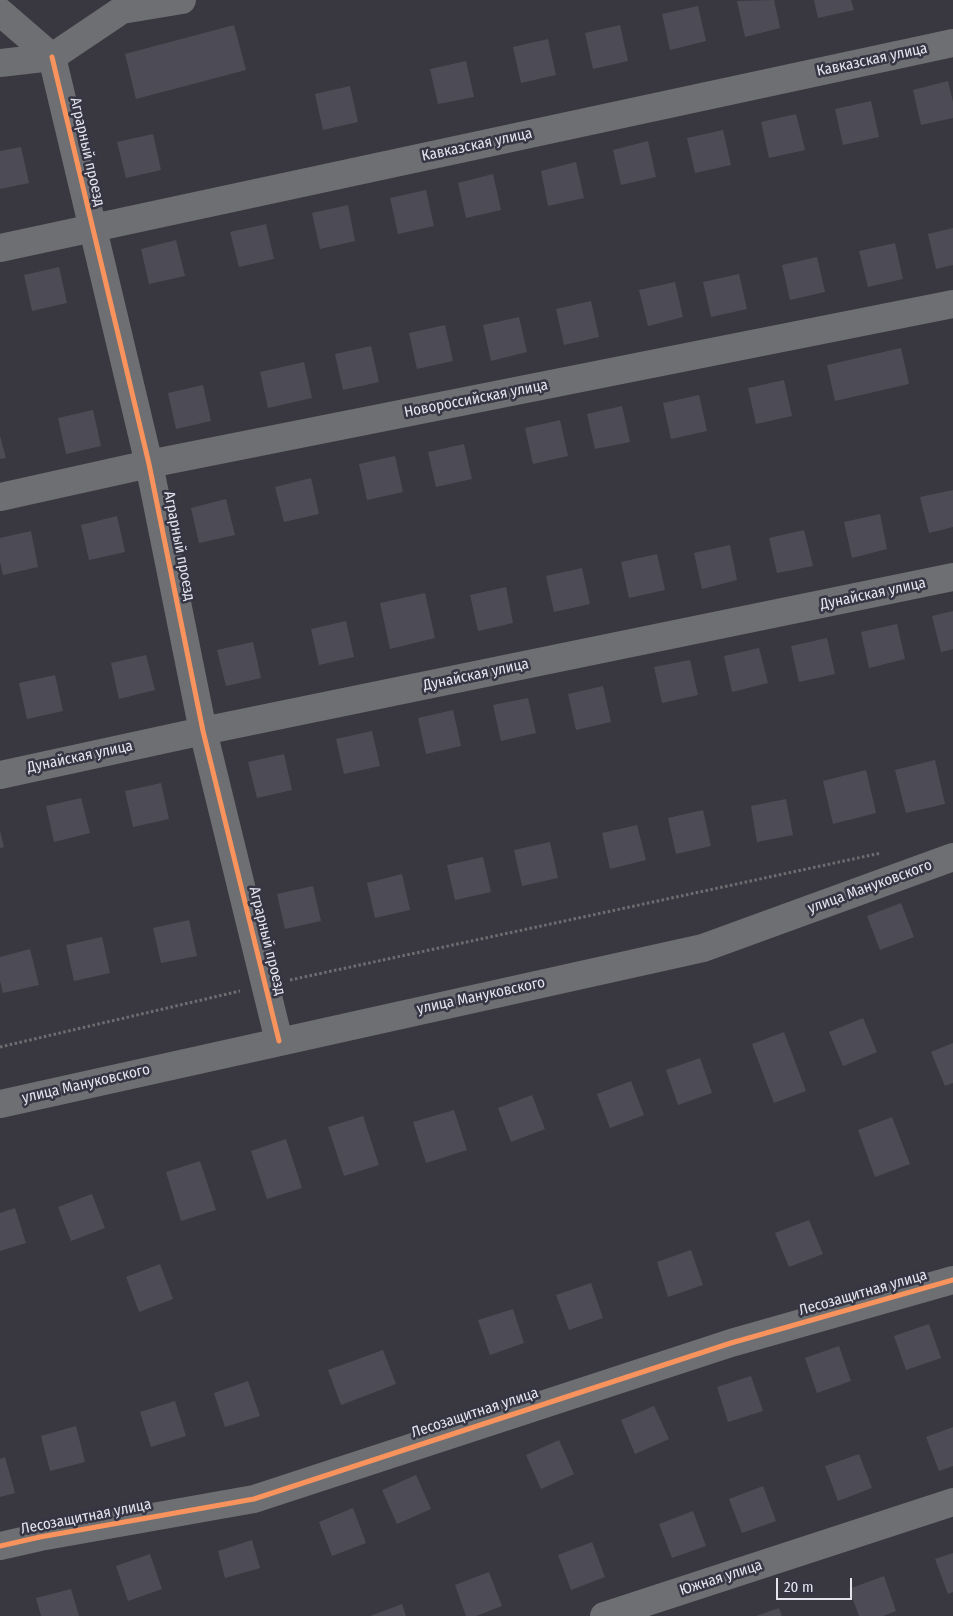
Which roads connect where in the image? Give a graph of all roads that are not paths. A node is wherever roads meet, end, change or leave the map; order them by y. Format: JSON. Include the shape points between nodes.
{"nodes":[{"id":1,"x":182,"y":0,"type":"edge"},
{"id":2,"x":124,"y":3,"type":"edge"},
{"id":3,"x":0,"y":12,"type":"edge"},
{"id":4,"x":953,"y":43,"type":"edge"},
{"id":5,"x":52,"y":58,"type":"junction"},
{"id":6,"x":0,"y":63,"type":"edge"},
{"id":7,"x":92,"y":228,"type":"junction"},
{"id":8,"x":0,"y":248,"type":"edge"},
{"id":9,"x":953,"y":304,"type":"edge"},
{"id":10,"x":149,"y":464,"type":"junction"},
{"id":11,"x":0,"y":497,"type":"edge"},
{"id":12,"x":953,"y":577,"type":"edge"},
{"id":13,"x":203,"y":731,"type":"junction"},
{"id":14,"x":0,"y":775,"type":"edge"},
{"id":15,"x":953,"y":857,"type":"edge"},
{"id":16,"x":279,"y":1041,"type":"junction"},
{"id":17,"x":0,"y":1104,"type":"edge"},
{"id":18,"x":953,"y":1280,"type":"edge"},
{"id":19,"x":953,"y":1502,"type":"edge"},
{"id":20,"x":0,"y":1546,"type":"edge"},
{"id":21,"x":604,"y":1616,"type":"edge"}],
"edges":[{"from":1,"to":2,"type":"street"},
{"from":2,"to":5,"type":"street"},
{"from":3,"to":5,"type":"street"},
{"from":4,"to":7,"type":"street","name":"Кавказская улица"},
{"from":5,"to":6,"type":"street"},
{"from":5,"to":7,"type":"street","name":"Аграрный проезд"},
{"from":7,"to":8,"type":"street","name":"Кавказская улица"},
{"from":7,"to":10,"type":"street","name":"Аграрный проезд"},
{"from":9,"to":10,"type":"street","name":"Новороссийская улица"},
{"from":10,"to":11,"type":"street","name":"Новороссийская улица"},
{"from":10,"to":13,"type":"street","name":"Аграрный проезд"},
{"from":12,"to":13,"type":"street","name":"Дунайская улица"},
{"from":13,"to":14,"type":"street","name":"Дунайская улица"},
{"from":13,"to":16,"type":"street","name":"Аграрный проезд"},
{"from":15,"to":16,"type":"street","name":"улица Мануковского","via":[[703,948]]},
{"from":16,"to":17,"type":"street","name":"улица Мануковского"},
{"from":18,"to":20,"type":"street","name":"Лесозащитная улица","via":[[730,1344],[254,1499]]},
{"from":19,"to":21,"type":"street","name":"Южная улица"}]}
